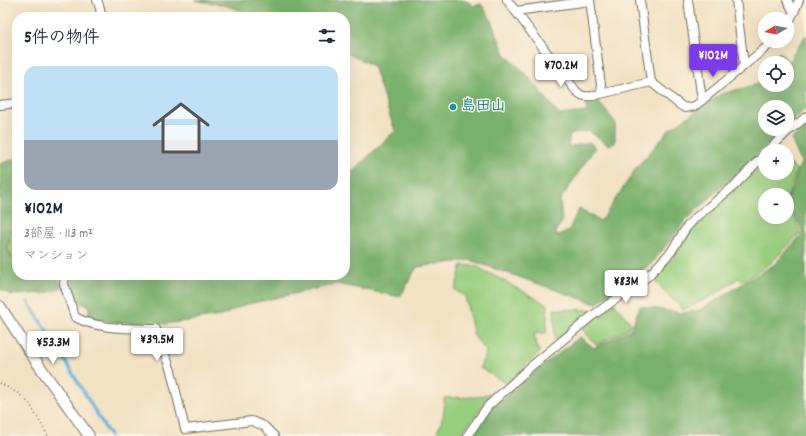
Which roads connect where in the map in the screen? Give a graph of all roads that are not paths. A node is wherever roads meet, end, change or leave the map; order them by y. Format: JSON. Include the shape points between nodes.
{"nodes":[{"id":1,"x":98,"y":0,"type":"edge"},
{"id":2,"x":507,"y":0,"type":"edge"},
{"id":3,"x":590,"y":0,"type":"edge"},
{"id":4,"x":640,"y":0,"type":"edge"},
{"id":5,"x":688,"y":0,"type":"edge"},
{"id":6,"x":736,"y":0,"type":"edge"},
{"id":7,"x":787,"y":0,"type":"edge"},
{"id":8,"x":799,"y":0,"type":"edge"},
{"id":9,"x":516,"y":11,"type":"junction"},
{"id":10,"x":100,"y":12,"type":"edge"},
{"id":11,"x":794,"y":12,"type":"joint"},
{"id":12,"x":766,"y":48,"type":"edge"},
{"id":13,"x":744,"y":66,"type":"junction"},
{"id":14,"x":651,"y":82,"type":"junction"},
{"id":15,"x":602,"y":94,"type":"junction"},
{"id":16,"x":702,"y":100,"type":"junction"},
{"id":17,"x":12,"y":104,"type":"edge"},
{"id":18,"x":0,"y":106,"type":"edge"},
{"id":19,"x":806,"y":117,"type":"edge"},
{"id":20,"x":775,"y":144,"type":"edge"},
{"id":21,"x":758,"y":161,"type":"edge"},
{"id":22,"x":64,"y":280,"type":"edge"},
{"id":23,"x":0,"y":306,"type":"edge"},
{"id":24,"x":89,"y":436,"type":"edge"},
{"id":25,"x":274,"y":436,"type":"edge"},
{"id":26,"x":467,"y":436,"type":"edge"}],
"edges":[{"from":1,"to":10,"type":"street"},
{"from":2,"to":9,"type":"street"},
{"from":3,"to":9,"type":"street"},
{"from":3,"to":15,"type":"street"},
{"from":4,"to":14,"type":"street"},
{"from":5,"to":16,"type":"street"},
{"from":6,"to":13,"type":"street"},
{"from":7,"to":11,"type":"street"},
{"from":8,"to":11,"type":"street"},
{"from":9,"to":15,"type":"street","via":[[580,95],[586,97]]},
{"from":12,"to":13,"type":"street"},
{"from":13,"to":16,"type":"street"},
{"from":14,"to":15,"type":"street"},
{"from":14,"to":16,"type":"street","via":[[685,108],[695,106]]},
{"from":17,"to":18,"type":"street"},
{"from":19,"to":20,"type":"street"},
{"from":21,"to":26,"type":"street","via":[[734,186],[695,218],[671,252],[647,277],[592,316],[528,368],[488,406]]},
{"from":22,"to":25,"type":"street","via":[[75,317],[100,325],[156,329],[171,371],[185,429],[252,421],[264,426]]},
{"from":23,"to":24,"type":"street"}]}
